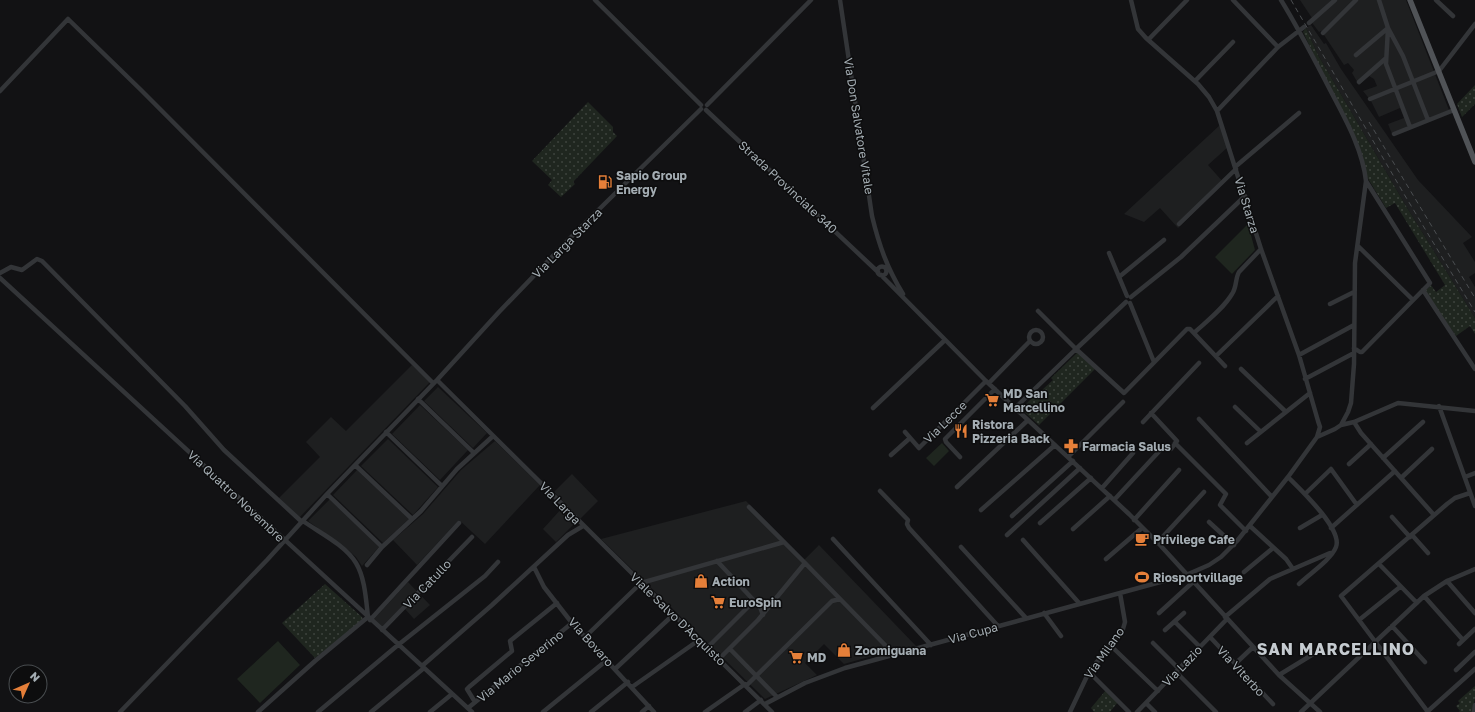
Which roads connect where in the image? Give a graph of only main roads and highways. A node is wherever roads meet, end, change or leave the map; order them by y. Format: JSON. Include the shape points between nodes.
{"nodes":[{"id":1,"x":1410,"y":0,"type":"edge"},
{"id":2,"x":1475,"y":162,"type":"edge"}],
"edges":[{"from":1,"to":2,"type":"main road"}]}
